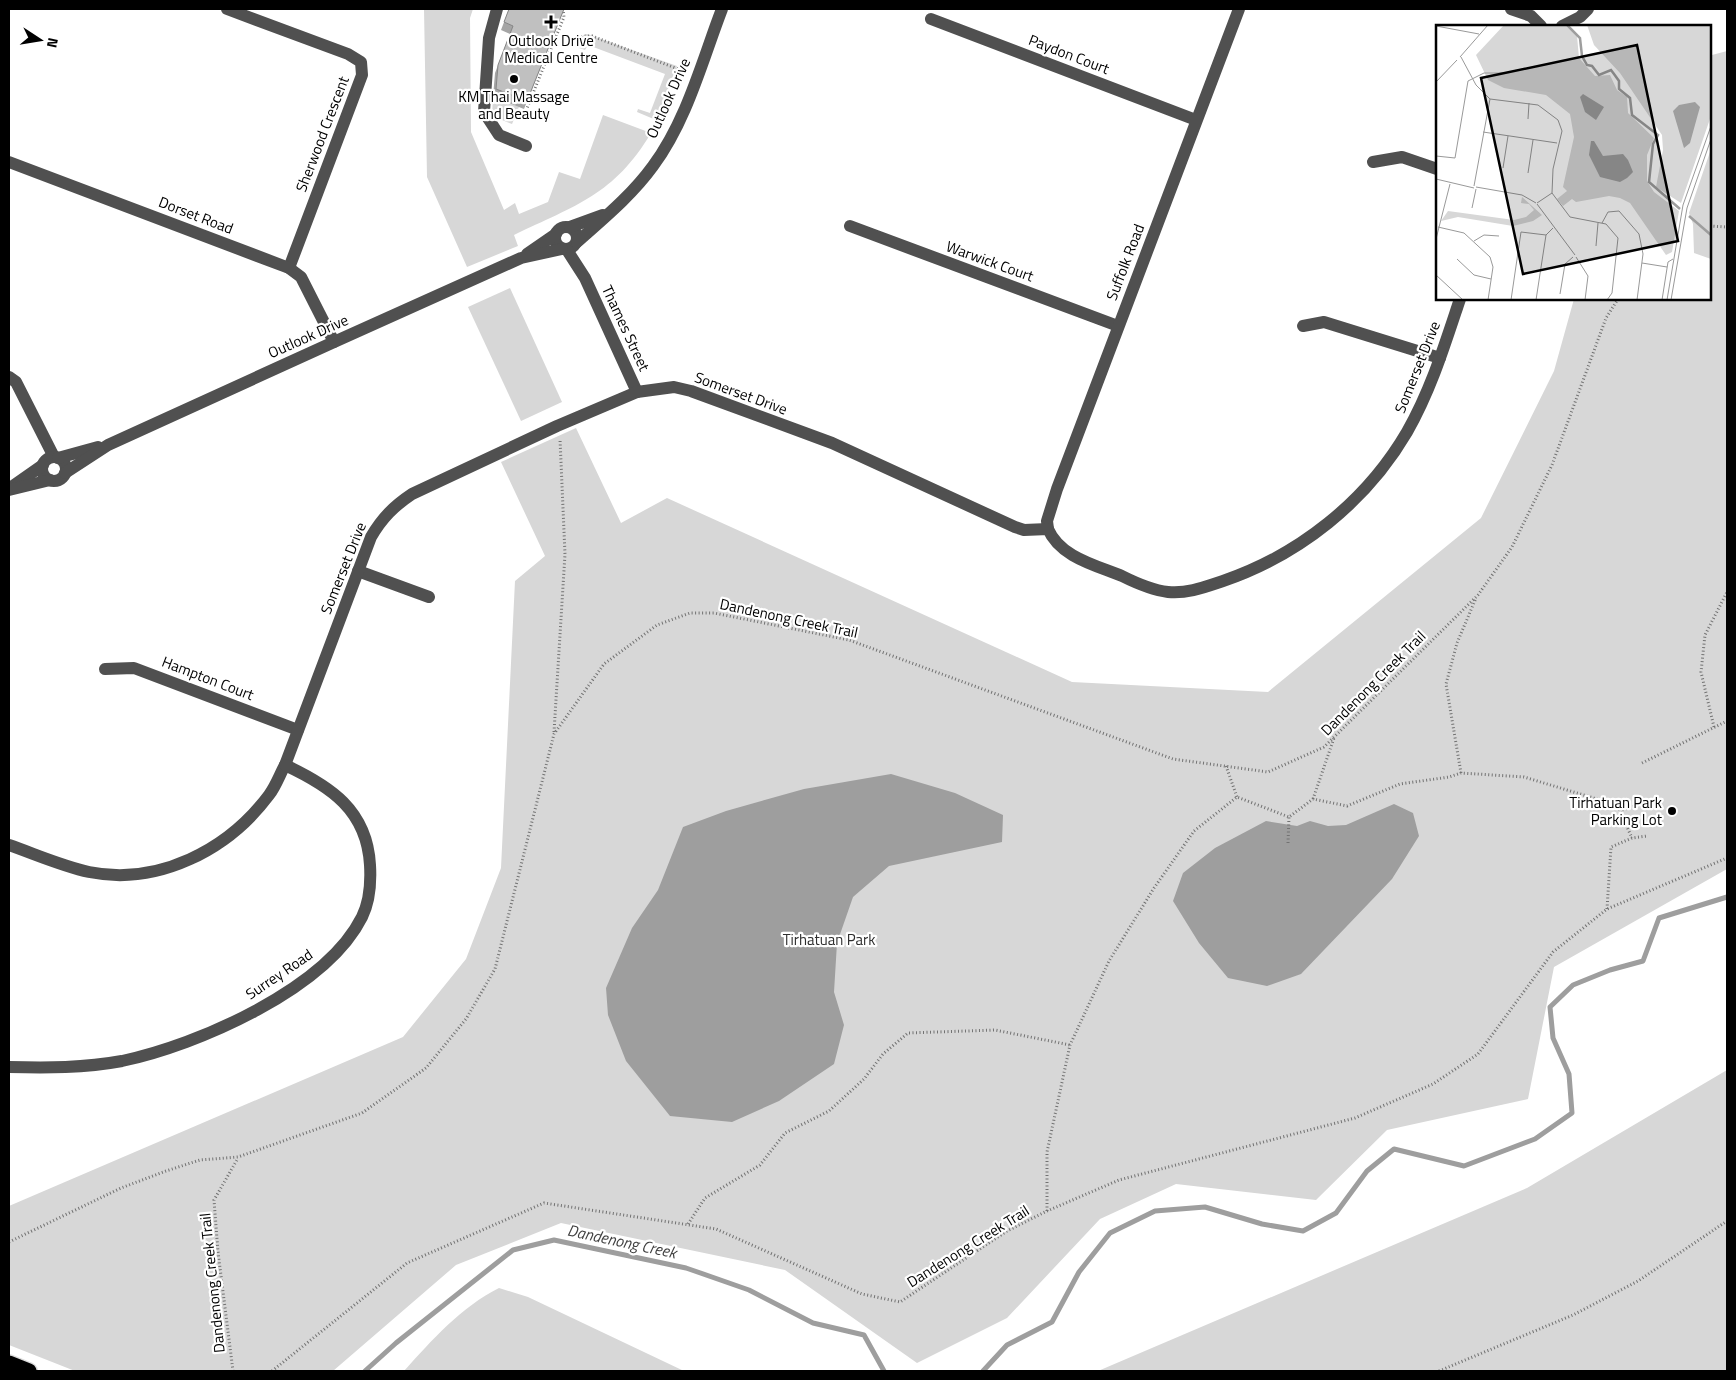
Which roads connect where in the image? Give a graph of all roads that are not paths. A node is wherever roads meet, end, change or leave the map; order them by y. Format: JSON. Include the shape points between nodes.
{"nodes":[{"id":1,"x":228,"y":9,"type":"edge"},
{"id":2,"x":496,"y":9,"type":"edge"},
{"id":3,"x":722,"y":9,"type":"edge"},
{"id":4,"x":1239,"y":9,"type":"edge"},
{"id":5,"x":1511,"y":9,"type":"edge"},
{"id":6,"x":1588,"y":9,"type":"edge"},
{"id":7,"x":931,"y":19,"type":"dead end"},
{"id":8,"x":1540,"y":25,"type":"edge"},
{"id":9,"x":1564,"y":25,"type":"edge"},
{"id":10,"x":1196,"y":120,"type":"junction"},
{"id":11,"x":526,"y":146,"type":"dead end"},
{"id":12,"x":9,"y":162,"type":"edge"},
{"id":13,"x":1373,"y":162,"type":"dead end"},
{"id":14,"x":1436,"y":169,"type":"edge"},
{"id":15,"x":608,"y":214,"type":"junction"},
{"id":16,"x":850,"y":226,"type":"dead end"},
{"id":17,"x":570,"y":227,"type":"junction"},
{"id":18,"x":556,"y":234,"type":"junction"},
{"id":19,"x":570,"y":246,"type":"junction"},
{"id":20,"x":521,"y":258,"type":"junction"},
{"id":21,"x":290,"y":268,"type":"junction"},
{"id":22,"x":1460,"y":300,"type":"edge"},
{"id":23,"x":1118,"y":326,"type":"junction"},
{"id":24,"x":1303,"y":326,"type":"dead end"},
{"id":25,"x":334,"y":342,"type":"junction"},
{"id":26,"x":1440,"y":358,"type":"junction"},
{"id":27,"x":9,"y":377,"type":"edge"},
{"id":28,"x":637,"y":392,"type":"junction"},
{"id":29,"x":108,"y":444,"type":"junction"},
{"id":30,"x":50,"y":460,"type":"junction"},
{"id":31,"x":65,"y":473,"type":"junction"},
{"id":32,"x":50,"y":480,"type":"junction"},
{"id":33,"x":9,"y":490,"type":"edge"},
{"id":34,"x":1048,"y":529,"type":"junction"},
{"id":35,"x":358,"y":571,"type":"junction"},
{"id":36,"x":429,"y":597,"type":"dead end"},
{"id":37,"x":105,"y":669,"type":"dead end"},
{"id":38,"x":298,"y":730,"type":"junction"},
{"id":39,"x":285,"y":764,"type":"junction"},
{"id":40,"x":9,"y":845,"type":"edge"},
{"id":41,"x":9,"y":1067,"type":"edge"},
{"id":42,"x":9,"y":1363,"type":"edge"},
{"id":43,"x":29,"y":1371,"type":"edge"}],
"edges":[{"from":1,"to":21,"type":"street","name":"Sherwood Crescent","via":[[348,54],[361,62],[362,75]]},
{"from":2,"to":11,"type":"street","via":[[489,38],[484,112],[499,135]]},
{"from":3,"to":15,"type":"street","name":"Outlook Drive","via":[[673,134],[653,166]]},
{"from":4,"to":10,"type":"street","name":"Suffolk Road"},
{"from":5,"to":8,"type":"street","via":[[1531,16]]},
{"from":6,"to":9,"type":"street"},
{"from":7,"to":10,"type":"street","name":"Paydon Court"},
{"from":10,"to":23,"type":"street","name":"Suffolk Road"},
{"from":12,"to":21,"type":"street","name":"Dorset Road"},
{"from":13,"to":14,"type":"street","via":[[1402,157]]},
{"from":15,"to":17,"type":"street","name":"Outlook Drive"},
{"from":15,"to":19,"type":"street","name":"Outlook Drive"},
{"from":16,"to":23,"type":"street","name":"Warwick Court"},
{"from":17,"to":18,"type":"street","via":[[562,227]]},
{"from":17,"to":19,"type":"street","via":[[577,233]]},
{"from":18,"to":19,"type":"street","via":[[556,243]]},
{"from":18,"to":20,"type":"street","name":"Outlook Drive"},
{"from":19,"to":20,"type":"street","name":"Outlook Drive"},
{"from":19,"to":28,"type":"street","name":"Thames Street"},
{"from":20,"to":25,"type":"street","name":"Outlook Drive"},
{"from":21,"to":25,"type":"street","name":"Dorset Road","via":[[301,277]]},
{"from":22,"to":26,"type":"street","name":"Somerset Drive"},
{"from":23,"to":34,"type":"street","name":"Suffolk Road","via":[[1054,497]]},
{"from":24,"to":26,"type":"street","via":[[1324,322]]},
{"from":25,"to":29,"type":"street","name":"Outlook Drive"},
{"from":26,"to":34,"type":"street","name":"Somerset Drive","via":[[1407,433],[1376,476],[1330,522],[1286,552],[1242,575],[1182,592],[1146,587],[1067,552],[1052,538]]},
{"from":27,"to":30,"type":"street","via":[[16,382]]},
{"from":28,"to":34,"type":"street","name":"Somerset Drive","via":[[674,387],[691,391],[832,443],[1015,527]]},
{"from":28,"to":35,"type":"street","name":"Somerset Drive","via":[[412,494],[381,520]]},
{"from":29,"to":30,"type":"street","name":"Outlook Drive"},
{"from":29,"to":31,"type":"street","name":"Outlook Drive"},
{"from":30,"to":31,"type":"street","via":[[65,464]]},
{"from":30,"to":32,"type":"street","via":[[43,474]]},
{"from":30,"to":33,"type":"street","name":"Outlook Drive"},
{"from":31,"to":32,"type":"street","via":[[59,479]]},
{"from":32,"to":33,"type":"street","name":"Outlook Drive"},
{"from":35,"to":36,"type":"street"},
{"from":35,"to":38,"type":"street","name":"Somerset Drive"},
{"from":37,"to":38,"type":"street","name":"Hampton Court","via":[[134,668]]},
{"from":38,"to":39,"type":"street","name":"Somerset Drive"},
{"from":39,"to":40,"type":"street","name":"Somerset Drive","via":[[270,794],[239,828],[204,853],[161,870],[135,875],[90,872]]},
{"from":39,"to":41,"type":"street","name":"Surrey Road","via":[[316,779],[338,796],[360,825],[370,854],[370,890],[363,914],[348,940],[309,976],[280,996],[236,1021],[184,1044],[122,1061],[92,1065]]},
{"from":42,"to":43,"type":"highway"}]}
